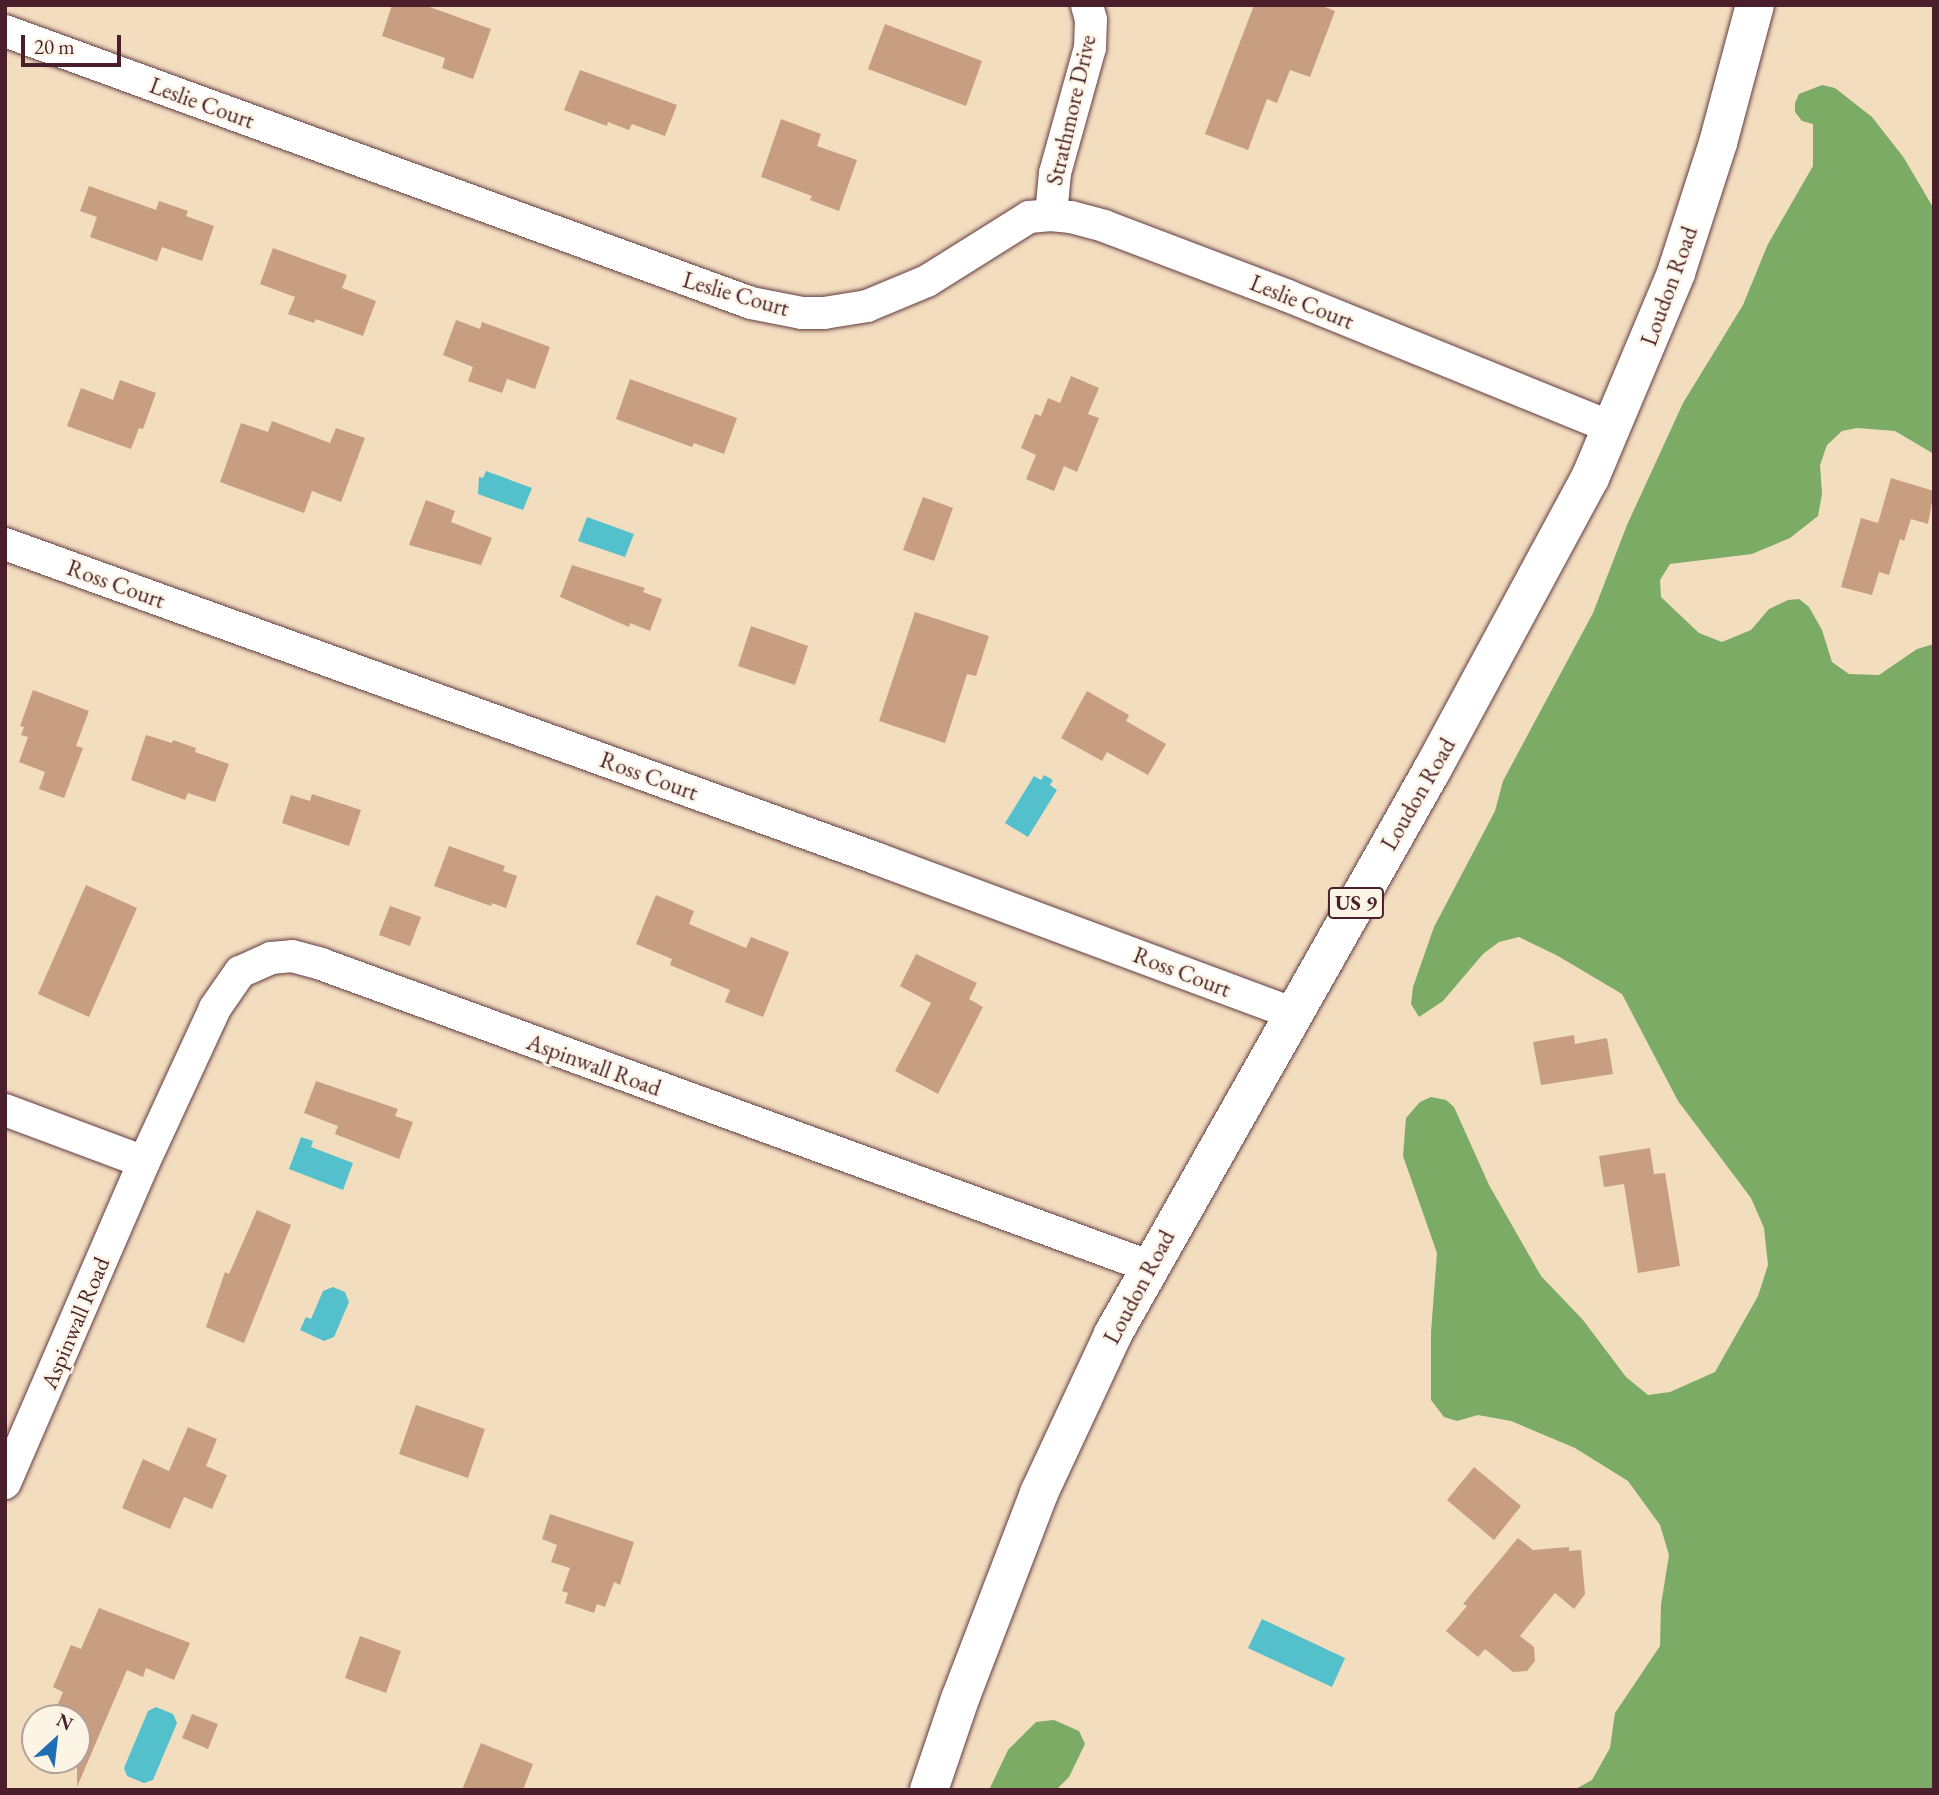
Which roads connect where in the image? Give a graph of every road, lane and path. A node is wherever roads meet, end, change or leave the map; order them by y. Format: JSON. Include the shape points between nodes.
{"nodes":[{"id":1,"x":1087,"y":5,"type":"edge"},
{"id":2,"x":1755,"y":5,"type":"edge"},
{"id":3,"x":5,"y":32,"type":"edge"},
{"id":4,"x":1051,"y":215,"type":"junction"},
{"id":5,"x":1613,"y":428,"type":"junction"},
{"id":6,"x":5,"y":544,"type":"edge"},
{"id":7,"x":1292,"y":1013,"type":"junction"},
{"id":8,"x":5,"y":1110,"type":"edge"},
{"id":9,"x":144,"y":1162,"type":"junction"},
{"id":10,"x":1148,"y":1266,"type":"junction"},
{"id":11,"x":5,"y":1483,"type":"edge"},
{"id":12,"x":929,"y":1790,"type":"edge"}],
"edges":[{"from":1,"to":4,"type":"street","name":"Strathmore Drive","via":[[1090,48],[1055,173]]},
{"from":2,"to":5,"type":"main road","name":"Loudon Road","number":"US 9","via":[[1699,206]]},
{"from":3,"to":4,"type":"street","name":"Leslie Court","via":[[729,296],[778,309],[824,313],[867,306],[926,281],[1029,217]]},
{"from":4,"to":5,"type":"street","name":"Leslie Court","via":[[1104,226]]},
{"from":5,"to":7,"type":"main road","name":"Loudon Road","number":"US 9","via":[[1559,540]]},
{"from":6,"to":7,"type":"street","name":"Ross Court"},
{"from":7,"to":10,"type":"main road","name":"Loudon Road","number":"US 9"},
{"from":8,"to":9,"type":"street"},
{"from":9,"to":10,"type":"street","name":"Aspinwall Road","via":[[215,1008],[235,977],[254,963],[292,956]]},
{"from":9,"to":11,"type":"street","name":"Aspinwall Road"},
{"from":10,"to":12,"type":"main road","name":"Loudon Road","number":"US 9","via":[[1039,1493]]}]}
